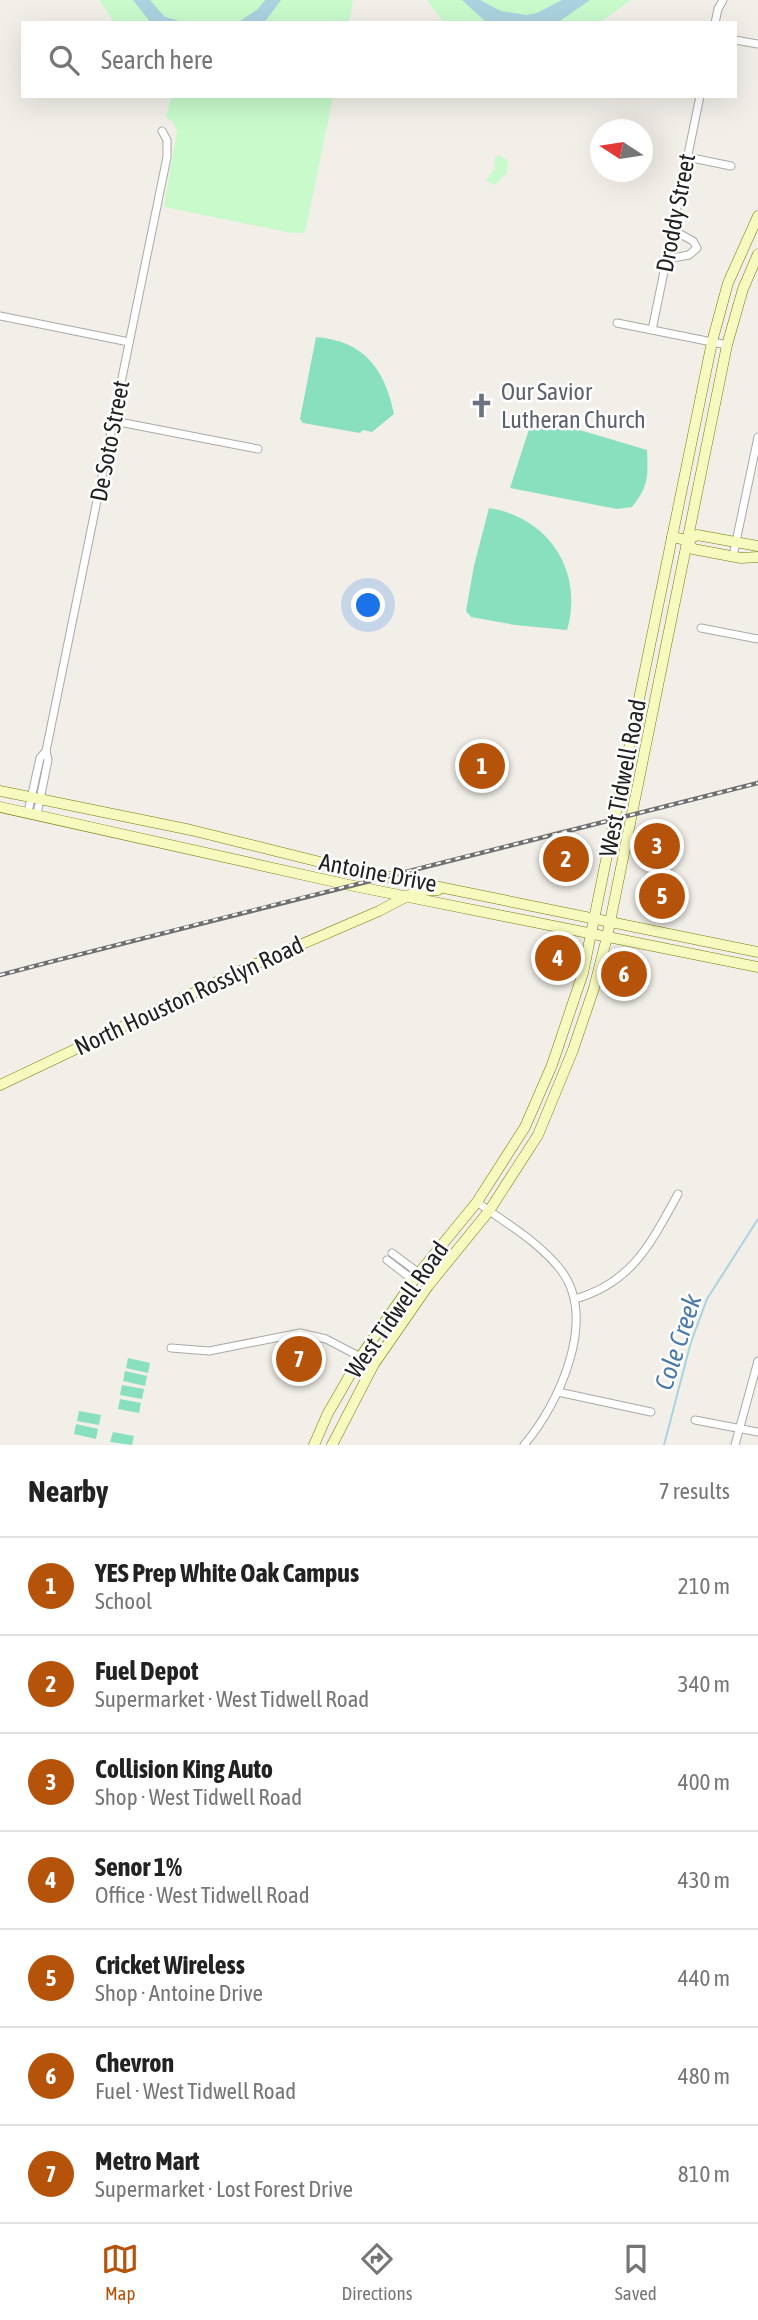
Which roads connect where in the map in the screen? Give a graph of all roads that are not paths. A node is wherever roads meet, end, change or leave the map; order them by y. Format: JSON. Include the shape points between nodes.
{"nodes":[{"id":1,"x":723,"y":0,"type":"edge"},
{"id":2,"x":715,"y":21,"type":"edge"},
{"id":3,"x":737,"y":40,"type":"edge"},
{"id":4,"x":758,"y":44,"type":"edge"},
{"id":5,"x":700,"y":98,"type":"edge"},
{"id":6,"x":162,"y":131,"type":"dead end"},
{"id":7,"x":687,"y":157,"type":"junction"},
{"id":8,"x":731,"y":166,"type":"dead end"},
{"id":9,"x":757,"y":220,"type":"edge"},
{"id":10,"x":673,"y":230,"type":"junction"},
{"id":11,"x":758,"y":254,"type":"edge"},
{"id":12,"x":667,"y":259,"type":"junction"},
{"id":13,"x":0,"y":316,"type":"edge"},
{"id":14,"x":617,"y":323,"type":"dead end"},
{"id":15,"x":652,"y":330,"type":"junction"},
{"id":16,"x":129,"y":342,"type":"junction"},
{"id":17,"x":712,"y":342,"type":"junction"},
{"id":18,"x":727,"y":345,"type":"junction"},
{"id":19,"x":114,"y":421,"type":"junction"},
{"id":20,"x":694,"y":427,"type":"junction"},
{"id":21,"x":709,"y":431,"type":"junction"},
{"id":22,"x":758,"y":437,"type":"edge"},
{"id":23,"x":258,"y":449,"type":"dead end"},
{"id":24,"x":672,"y":537,"type":"junction"},
{"id":25,"x":687,"y":540,"type":"junction"},
{"id":26,"x":736,"y":542,"type":"junction"},
{"id":27,"x":758,"y":546,"type":"edge"},
{"id":28,"x":733,"y":556,"type":"junction"},
{"id":29,"x":758,"y":557,"type":"edge"},
{"id":30,"x":701,"y":628,"type":"dead end"},
{"id":31,"x":758,"y":639,"type":"edge"},
{"id":32,"x":650,"y":645,"type":"junction"},
{"id":33,"x":665,"y":647,"type":"junction"},
{"id":34,"x":632,"y":734,"type":"junction"},
{"id":35,"x":646,"y":737,"type":"junction"},
{"id":36,"x":0,"y":791,"type":"edge"},
{"id":37,"x":36,"y":797,"type":"junction"},
{"id":38,"x":0,"y":807,"type":"edge"},
{"id":39,"x":32,"y":813,"type":"junction"},
{"id":40,"x":611,"y":836,"type":"junction"},
{"id":41,"x":627,"y":839,"type":"junction"},
{"id":42,"x":456,"y":889,"type":"junction"},
{"id":43,"x":380,"y":891,"type":"junction"},
{"id":44,"x":406,"y":896,"type":"junction"},
{"id":45,"x":493,"y":898,"type":"junction"},
{"id":46,"x":466,"y":909,"type":"junction"},
{"id":47,"x":381,"y":910,"type":"junction"},
{"id":48,"x":488,"y":914,"type":"junction"},
{"id":49,"x":595,"y":919,"type":"junction"},
{"id":50,"x":610,"y":922,"type":"junction"},
{"id":51,"x":592,"y":934,"type":"junction"},
{"id":52,"x":607,"y":937,"type":"junction"},
{"id":53,"x":758,"y":952,"type":"edge"},
{"id":54,"x":758,"y":967,"type":"edge"},
{"id":55,"x":0,"y":1085,"type":"edge"},
{"id":56,"x":525,"y":1126,"type":"junction"},
{"id":57,"x":538,"y":1135,"type":"junction"},
{"id":58,"x":678,"y":1194,"type":"dead end"},
{"id":59,"x":477,"y":1202,"type":"junction"},
{"id":60,"x":489,"y":1211,"type":"junction"},
{"id":61,"x":389,"y":1257,"type":"dead end"},
{"id":62,"x":416,"y":1276,"type":"junction"},
{"id":63,"x":428,"y":1286,"type":"junction"},
{"id":64,"x":575,"y":1299,"type":"junction"},
{"id":65,"x":171,"y":1348,"type":"dead end"},
{"id":66,"x":361,"y":1356,"type":"junction"},
{"id":67,"x":758,"y":1361,"type":"edge"},
{"id":68,"x":374,"y":1364,"type":"junction"},
{"id":69,"x":558,"y":1392,"type":"junction"},
{"id":70,"x":651,"y":1412,"type":"dead end"},
{"id":71,"x":695,"y":1420,"type":"dead end"},
{"id":72,"x":738,"y":1428,"type":"junction"},
{"id":73,"x":758,"y":1432,"type":"edge"},
{"id":74,"x":314,"y":1445,"type":"edge"},
{"id":75,"x":332,"y":1445,"type":"edge"},
{"id":76,"x":524,"y":1445,"type":"edge"},
{"id":77,"x":735,"y":1445,"type":"edge"}],
"edges":[{"from":1,"to":2,"type":"street"},
{"from":3,"to":4,"type":"street"},
{"from":5,"to":7,"type":"street","name":"Droddy Street"},
{"from":6,"to":16,"type":"street","name":"De Soto Street","via":[[167,158]]},
{"from":7,"to":8,"type":"street"},
{"from":7,"to":10,"type":"street","name":"Droddy Street"},
{"from":9,"to":17,"type":"main road","name":"West Tidwell Road","via":[[728,283]]},
{"from":10,"to":12,"type":"street","name":"Droddy Street"},
{"from":10,"to":12,"type":"street","via":[[693,241],[696,248],[689,255]]},
{"from":11,"to":18,"type":"main road","name":"West Tidwell Road"},
{"from":12,"to":15,"type":"street","name":"Droddy Street"},
{"from":13,"to":16,"type":"street"},
{"from":14,"to":15,"type":"street"},
{"from":15,"to":17,"type":"street"},
{"from":16,"to":19,"type":"street","name":"De Soto Street"},
{"from":17,"to":18,"type":"street"},
{"from":17,"to":20,"type":"main road","name":"West Tidwell Road"},
{"from":18,"to":21,"type":"main road","name":"West Tidwell Road"},
{"from":19,"to":23,"type":"street"},
{"from":19,"to":37,"type":"street","name":"De Soto Street","via":[[46,751],[48,760]]},
{"from":20,"to":21,"type":"main road"},
{"from":20,"to":24,"type":"main road","name":"West Tidwell Road"},
{"from":21,"to":25,"type":"main road","name":"West Tidwell Road"},
{"from":22,"to":26,"type":"street"},
{"from":24,"to":25,"type":"main road"},
{"from":24,"to":32,"type":"main road","name":"West Tidwell Road"},
{"from":25,"to":26,"type":"main road","via":[[697,535]]},
{"from":25,"to":28,"type":"main road","via":[[693,549]]},
{"from":25,"to":33,"type":"main road","name":"West Tidwell Road"},
{"from":26,"to":27,"type":"main road"},
{"from":26,"to":28,"type":"street"},
{"from":28,"to":29,"type":"main road"},
{"from":30,"to":31,"type":"street"},
{"from":32,"to":33,"type":"main road"},
{"from":32,"to":34,"type":"main road","name":"West Tidwell Road"},
{"from":33,"to":35,"type":"main road","name":"West Tidwell Road"},
{"from":34,"to":35,"type":"main road"},
{"from":34,"to":40,"type":"main road","name":"West Tidwell Road"},
{"from":35,"to":41,"type":"main road","name":"West Tidwell Road"},
{"from":36,"to":37,"type":"main road","name":"Antoine Drive"},
{"from":37,"to":39,"type":"street","name":"De Soto Street"},
{"from":37,"to":42,"type":"main road","name":"Antoine Drive"},
{"from":38,"to":39,"type":"main road","name":"Antoine Drive"},
{"from":39,"to":43,"type":"main road","name":"Antoine Drive"},
{"from":40,"to":41,"type":"main road"},
{"from":40,"to":49,"type":"main road","name":"West Tidwell Road"},
{"from":41,"to":50,"type":"main road","name":"West Tidwell Road"},
{"from":42,"to":44,"type":"main road","name":"North Houston Rosslyn Road"},
{"from":42,"to":45,"type":"main road","name":"Antoine Drive"},
{"from":43,"to":44,"type":"main road","name":"Antoine Drive"},
{"from":43,"to":47,"type":"main road","via":[[388,900]]},
{"from":44,"to":46,"type":"main road","name":"Antoine Drive"},
{"from":44,"to":47,"type":"main road","name":"North Houston Rosslyn Road"},
{"from":45,"to":48,"type":"main road"},
{"from":45,"to":49,"type":"main road","name":"Antoine Drive"},
{"from":46,"to":47,"type":"main road","name":"North Houston Rosslyn Road","via":[[412,904]]},
{"from":46,"to":48,"type":"main road","name":"Antoine Drive"},
{"from":47,"to":55,"type":"main road","name":"North Houston Rosslyn Road"},
{"from":48,"to":51,"type":"main road","name":"Antoine Drive"},
{"from":49,"to":50,"type":"main road","name":"Antoine Drive"},
{"from":49,"to":51,"type":"main road","name":"West Tidwell Road"},
{"from":50,"to":52,"type":"main road","name":"West Tidwell Road"},
{"from":50,"to":53,"type":"main road","name":"Antoine Drive"},
{"from":51,"to":52,"type":"main road","name":"Antoine Drive"},
{"from":51,"to":56,"type":"main road","name":"West Tidwell Road","via":[[556,1055]]},
{"from":52,"to":54,"type":"main road","name":"Antoine Drive"},
{"from":52,"to":57,"type":"main road","name":"West Tidwell Road","via":[[573,1050]]},
{"from":56,"to":57,"type":"street"},
{"from":56,"to":59,"type":"main road","name":"West Tidwell Road"},
{"from":57,"to":60,"type":"main road","name":"West Tidwell Road"},
{"from":58,"to":64,"type":"street","via":[[642,1254],[623,1275],[597,1293]]},
{"from":59,"to":60,"type":"street"},
{"from":59,"to":62,"type":"main road","name":"West Tidwell Road"},
{"from":60,"to":63,"type":"main road","name":"West Tidwell Road"},
{"from":60,"to":64,"type":"street","via":[[545,1251],[563,1272]]},
{"from":61,"to":62,"type":"street"},
{"from":62,"to":63,"type":"main road"},
{"from":62,"to":66,"type":"main road","name":"West Tidwell Road"},
{"from":63,"to":68,"type":"main road","name":"West Tidwell Road"},
{"from":64,"to":69,"type":"street","via":[[572,1353]]},
{"from":65,"to":66,"type":"street","via":[[209,1352],[300,1333],[326,1339]]},
{"from":66,"to":68,"type":"street"},
{"from":66,"to":74,"type":"main road","name":"West Tidwell Road"},
{"from":67,"to":72,"type":"street"},
{"from":68,"to":75,"type":"main road","name":"West Tidwell Road"},
{"from":69,"to":70,"type":"street"},
{"from":69,"to":76,"type":"street"},
{"from":71,"to":72,"type":"street"},
{"from":72,"to":73,"type":"street"},
{"from":72,"to":77,"type":"street"}]}
